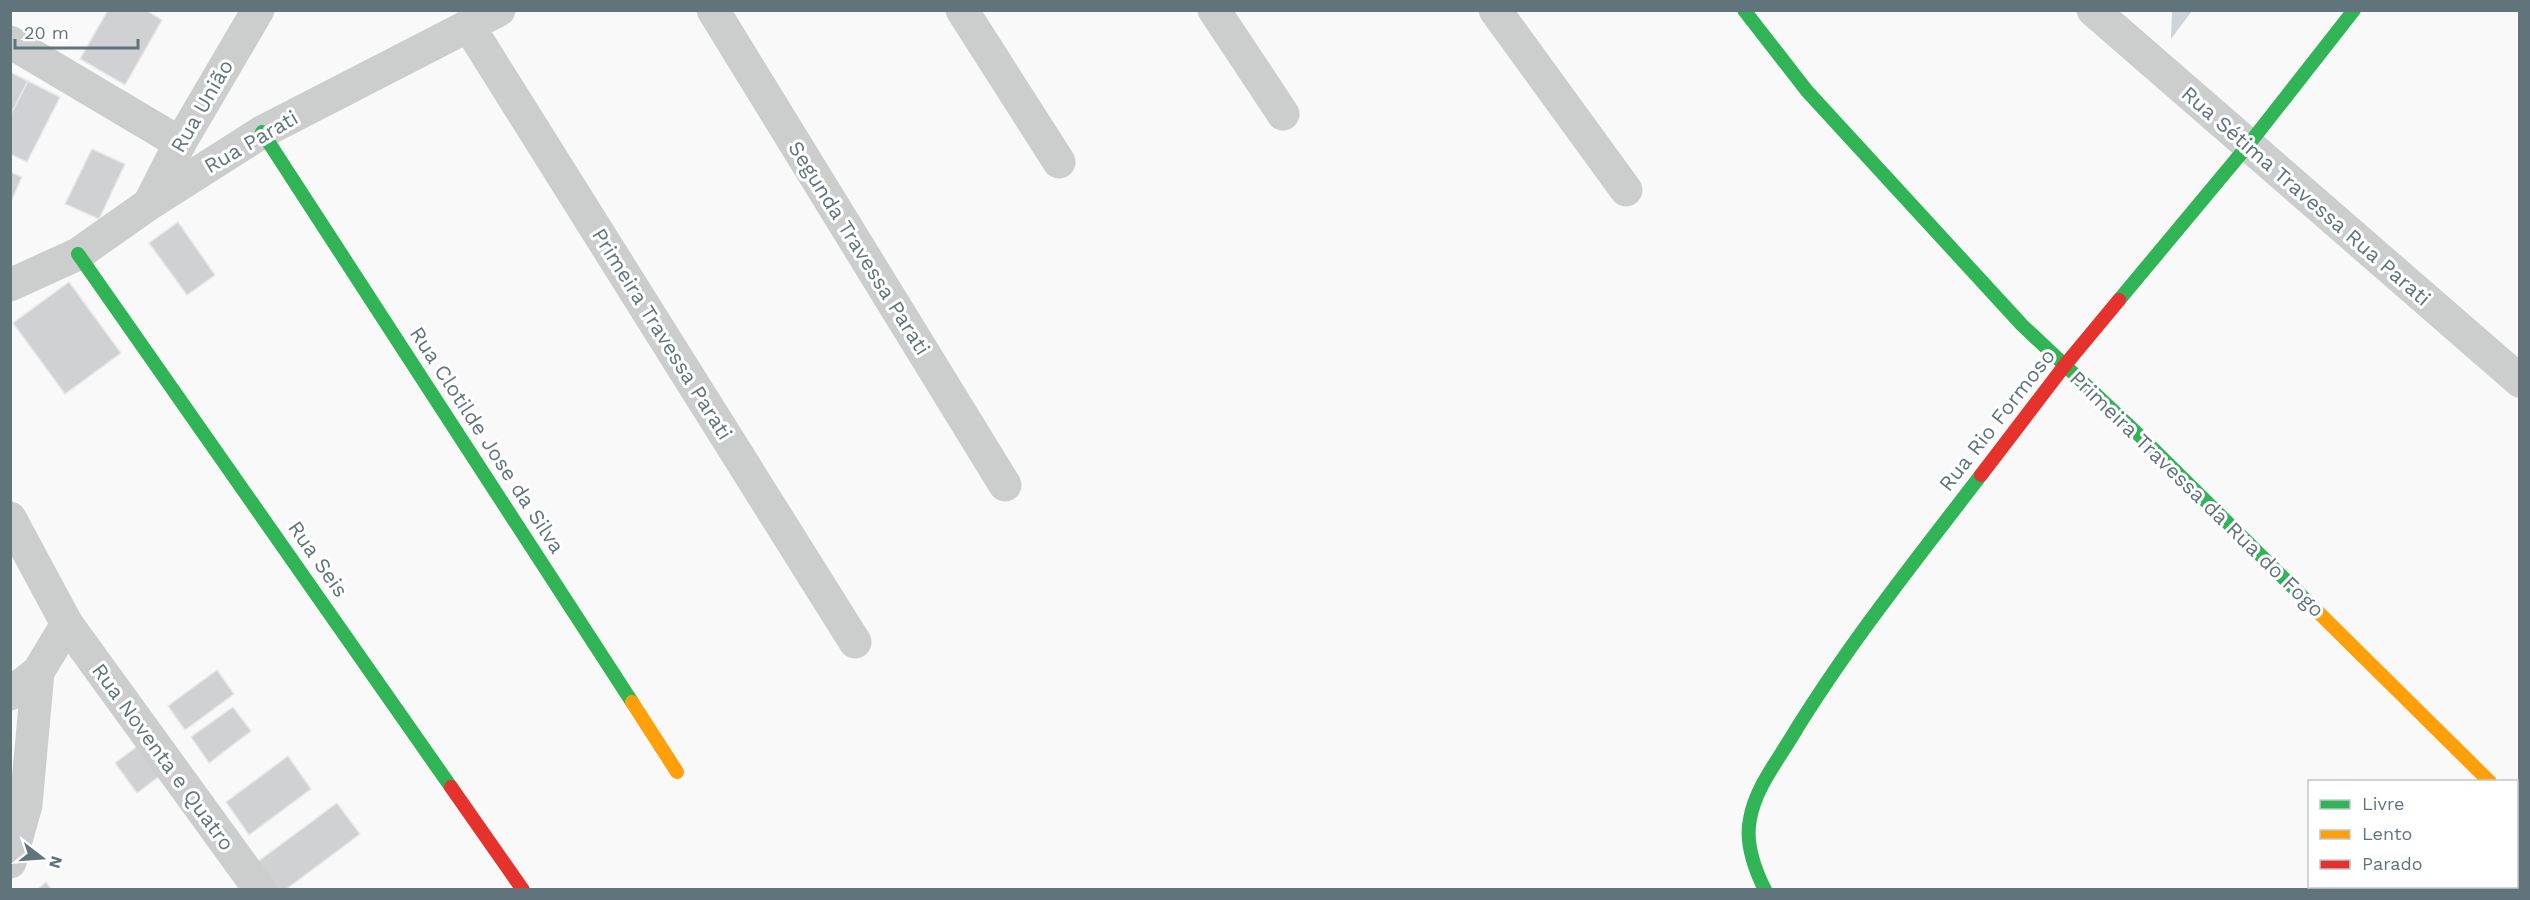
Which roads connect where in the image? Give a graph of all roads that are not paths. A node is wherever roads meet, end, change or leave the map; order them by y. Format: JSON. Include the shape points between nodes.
{"nodes":[{"id":1,"x":258,"y":10,"type":"edge"},
{"id":2,"x":499,"y":10,"type":"edge"},
{"id":3,"x":713,"y":10,"type":"edge"},
{"id":4,"x":962,"y":10,"type":"edge"},
{"id":5,"x":1214,"y":10,"type":"edge"},
{"id":6,"x":1495,"y":10,"type":"edge"},
{"id":7,"x":1743,"y":10,"type":"edge"},
{"id":8,"x":2093,"y":10,"type":"edge"},
{"id":9,"x":2354,"y":10,"type":"edge"},
{"id":10,"x":468,"y":26,"type":"junction"},
{"id":11,"x":10,"y":42,"type":"edge"},
{"id":12,"x":1283,"y":114,"type":"dead end"},
{"id":13,"x":262,"y":132,"type":"junction"},
{"id":14,"x":180,"y":143,"type":"junction"},
{"id":15,"x":2249,"y":144,"type":"junction"},
{"id":16,"x":1059,"y":162,"type":"dead end"},
{"id":17,"x":1626,"y":190,"type":"dead end"},
{"id":18,"x":149,"y":204,"type":"junction"},
{"id":19,"x":78,"y":254,"type":"junction"},
{"id":20,"x":10,"y":285,"type":"edge"},
{"id":21,"x":2065,"y":365,"type":"junction"},
{"id":22,"x":2520,"y":381,"type":"edge"},
{"id":23,"x":1005,"y":485,"type":"dead end"},
{"id":24,"x":10,"y":518,"type":"edge"},
{"id":25,"x":67,"y":624,"type":"junction"},
{"id":26,"x":855,"y":642,"type":"dead end"},
{"id":27,"x":38,"y":672,"type":"junction"},
{"id":28,"x":10,"y":694,"type":"edge"},
{"id":29,"x":676,"y":772,"type":"dead end"},
{"id":30,"x":2488,"y":780,"type":"edge"},
{"id":31,"x":10,"y":862,"type":"edge"},
{"id":32,"x":260,"y":890,"type":"edge"},
{"id":33,"x":523,"y":890,"type":"edge"},
{"id":34,"x":1765,"y":890,"type":"edge"}],
"edges":[{"from":1,"to":14,"type":"street","name":"Rua União"},
{"from":2,"to":10,"type":"street","name":"Rua Parati"},
{"from":3,"to":23,"type":"street","name":"Segunda Travessa Parati"},
{"from":4,"to":16,"type":"street"},
{"from":5,"to":12,"type":"street"},
{"from":6,"to":17,"type":"street"},
{"from":7,"to":21,"type":"street","name":"Primeira Travessa da Rua do Fogo","via":[[1807,92],[2022,325]]},
{"from":8,"to":15,"type":"street","name":"Rua Sétima Travessa Rua Parati"},
{"from":9,"to":15,"type":"street","name":"Rua Rio Formoso"},
{"from":10,"to":13,"type":"street","name":"Rua Parati"},
{"from":10,"to":26,"type":"street","name":"Primeira Travessa Parati"},
{"from":11,"to":14,"type":"street"},
{"from":13,"to":18,"type":"street","name":"Rua Parati"},
{"from":13,"to":29,"type":"street","name":"Rua Clotilde Jose da Silva"},
{"from":14,"to":18,"type":"street","name":"Rua União"},
{"from":15,"to":21,"type":"street","name":"Rua Rio Formoso"},
{"from":15,"to":22,"type":"street","name":"Rua Sétima Travessa Rua Parati"},
{"from":18,"to":19,"type":"street","name":"Rua Parati"},
{"from":19,"to":20,"type":"street","name":"Rua Parati"},
{"from":19,"to":33,"type":"street","name":"Rua Seis"},
{"from":21,"to":30,"type":"street","name":"Primeira Travessa da Rua do Fogo"},
{"from":21,"to":34,"type":"street","name":"Rua Rio Formoso","via":[[1878,609],[1761,787],[1749,824],[1751,848]]},
{"from":24,"to":25,"type":"street","name":"Rua Noventa e Quatro"},
{"from":25,"to":27,"type":"street"},
{"from":25,"to":32,"type":"street","name":"Rua Noventa e Quatro"},
{"from":27,"to":28,"type":"street"},
{"from":27,"to":31,"type":"street","via":[[26,806]]}]}
